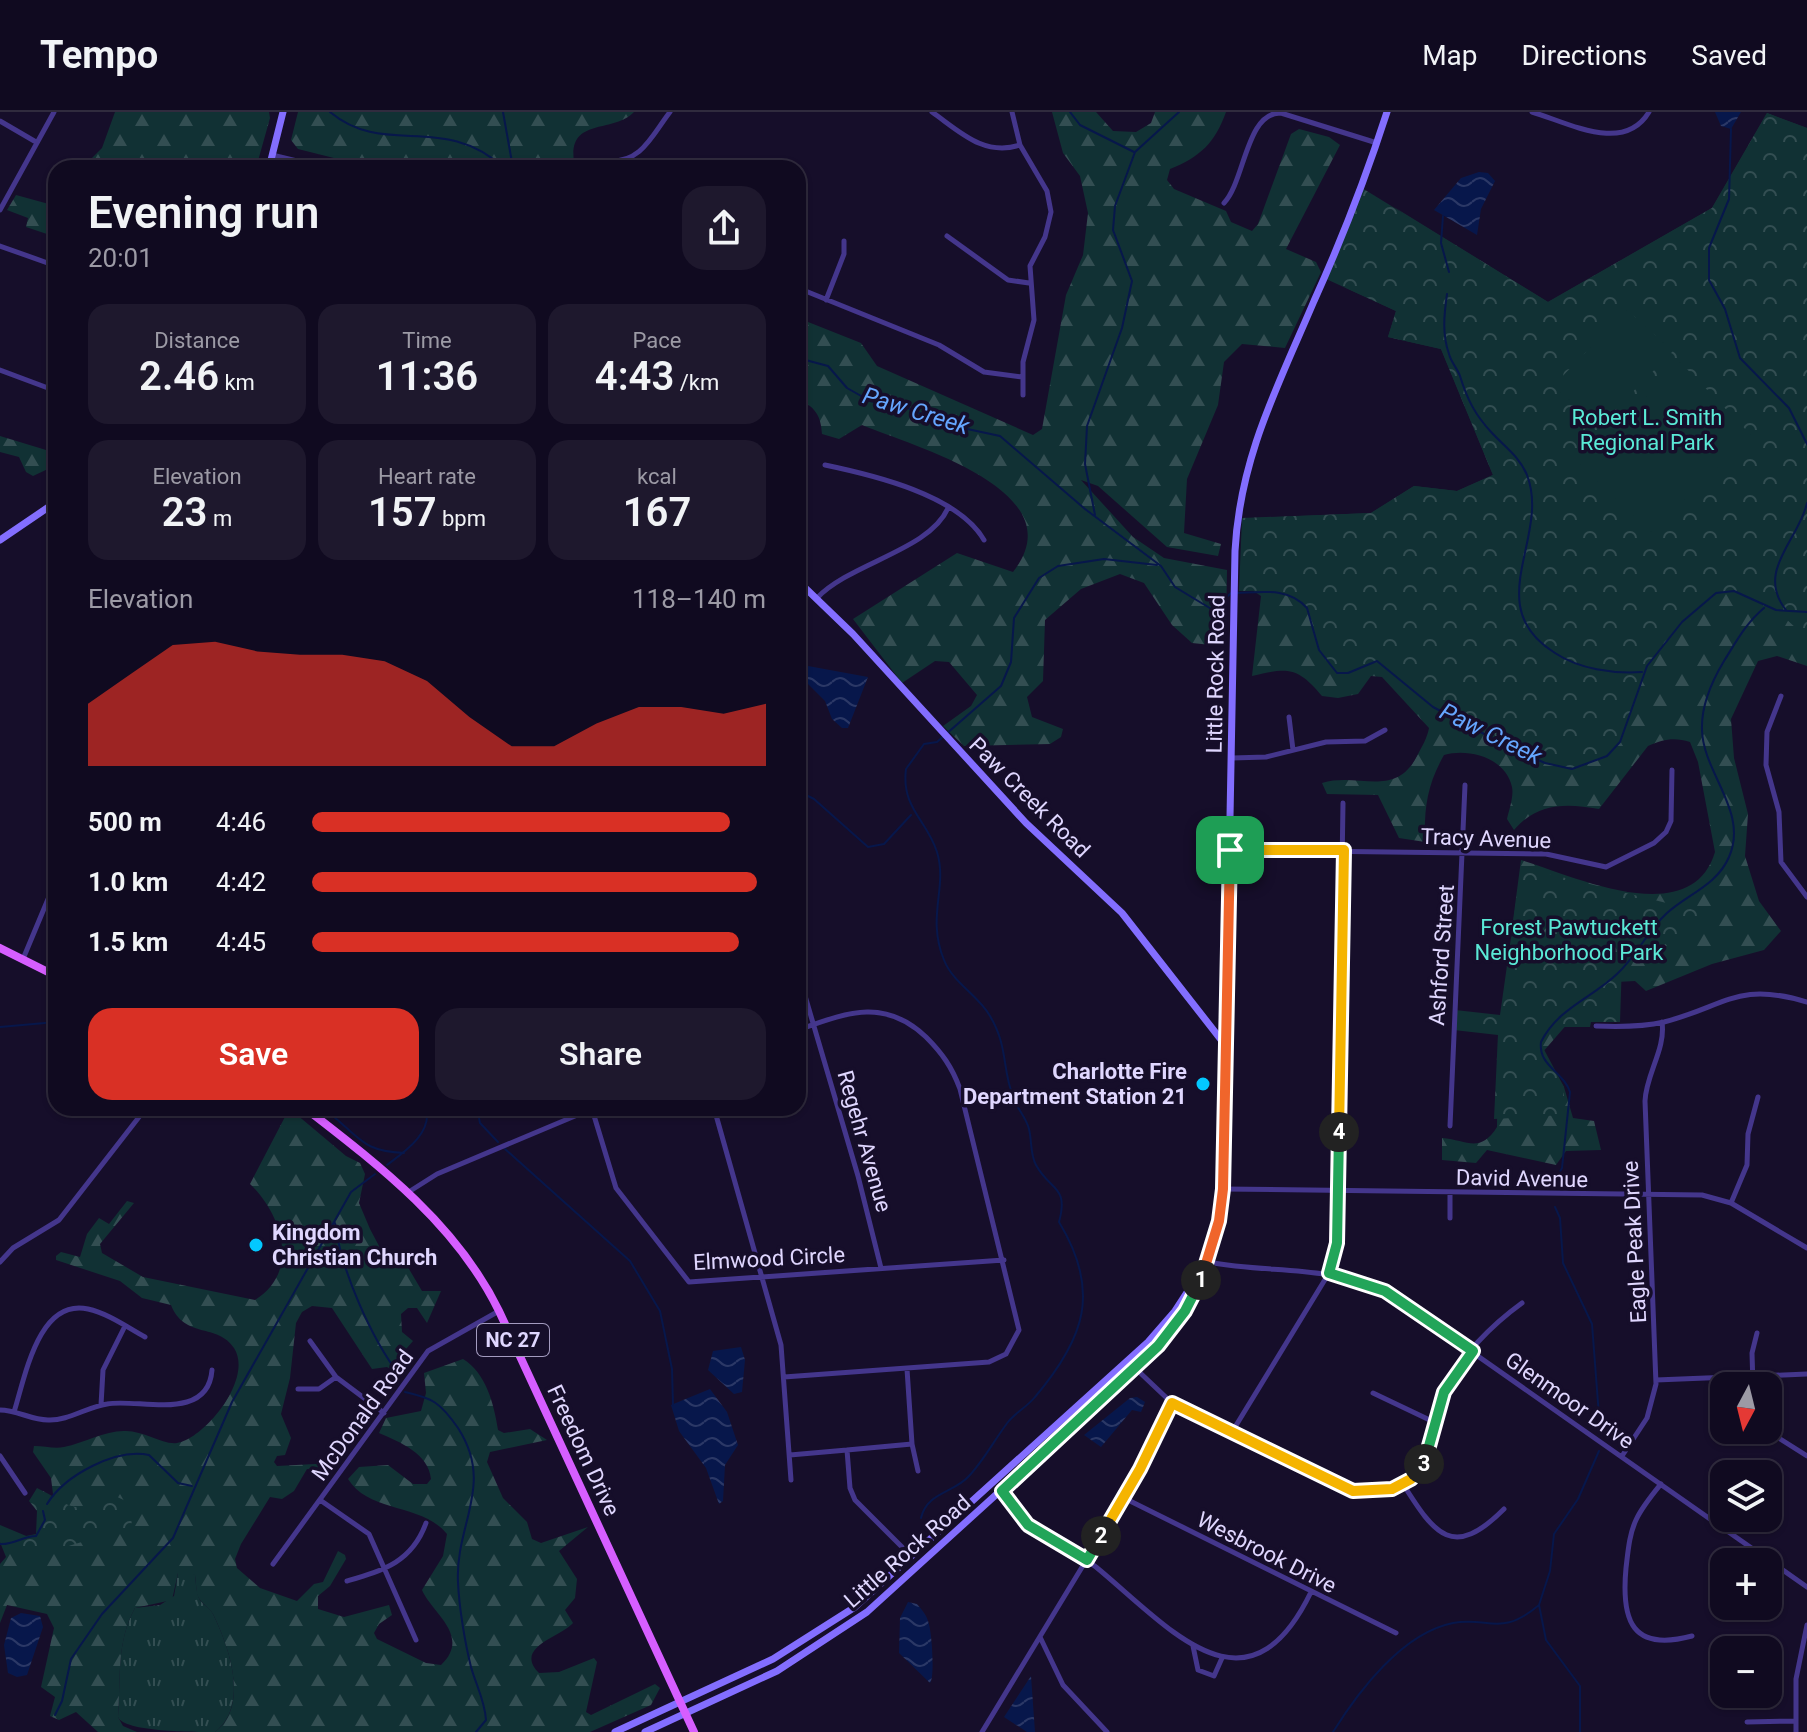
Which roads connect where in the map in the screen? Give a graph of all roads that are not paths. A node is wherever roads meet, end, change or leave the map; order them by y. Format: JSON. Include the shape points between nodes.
{"nodes":[{"id":1,"x":54,"y":112,"type":"edge"},
{"id":2,"x":283,"y":112,"type":"edge"},
{"id":3,"x":670,"y":112,"type":"edge"},
{"id":4,"x":932,"y":112,"type":"edge"},
{"id":5,"x":1012,"y":112,"type":"edge"},
{"id":6,"x":1387,"y":112,"type":"edge"},
{"id":7,"x":1532,"y":112,"type":"edge"},
{"id":8,"x":1649,"y":112,"type":"edge"},
{"id":9,"x":1264,"y":114,"type":"edge"},
{"id":10,"x":0,"y":121,"type":"edge"},
{"id":11,"x":36,"y":142,"type":"junction"},
{"id":12,"x":1377,"y":143,"type":"junction"},
{"id":13,"x":1020,"y":145,"type":"junction"},
{"id":14,"x":272,"y":155,"type":"junction"},
{"id":15,"x":271,"y":160,"type":"edge"},
{"id":16,"x":293,"y":160,"type":"edge"},
{"id":17,"x":625,"y":160,"type":"edge"},
{"id":18,"x":1224,"y":203,"type":"dead end"},
{"id":19,"x":0,"y":210,"type":"edge"},
{"id":20,"x":947,"y":236,"type":"dead end"},
{"id":21,"x":844,"y":241,"type":"dead end"},
{"id":22,"x":0,"y":246,"type":"edge"},
{"id":23,"x":48,"y":263,"type":"edge"},
{"id":24,"x":1029,"y":283,"type":"junction"},
{"id":25,"x":806,"y":291,"type":"edge"},
{"id":26,"x":826,"y":300,"type":"junction"},
{"id":27,"x":0,"y":370,"type":"edge"},
{"id":28,"x":1022,"y":377,"type":"junction"},
{"id":29,"x":48,"y":388,"type":"edge"},
{"id":30,"x":1023,"y":395,"type":"dead end"},
{"id":31,"x":825,"y":465,"type":"dead end"},
{"id":32,"x":48,"y":507,"type":"edge"},
{"id":33,"x":948,"y":508,"type":"junction"},
{"id":34,"x":0,"y":540,"type":"edge"},
{"id":35,"x":984,"y":540,"type":"dead end"},
{"id":36,"x":806,"y":588,"type":"edge"},
{"id":37,"x":817,"y":598,"type":"junction"},
{"id":38,"x":1781,"y":696,"type":"dead end"},
{"id":39,"x":1289,"y":717,"type":"dead end"},
{"id":40,"x":1385,"y":730,"type":"dead end"},
{"id":41,"x":1293,"y":750,"type":"junction"},
{"id":42,"x":1232,"y":758,"type":"junction"},
{"id":43,"x":1672,"y":770,"type":"dead end"},
{"id":44,"x":1465,"y":785,"type":"dead end"},
{"id":45,"x":1343,"y":803,"type":"dead end"},
{"id":46,"x":1230,"y":850,"type":"junction"},
{"id":47,"x":1344,"y":850,"type":"junction"},
{"id":48,"x":1464,"y":852,"type":"junction"},
{"id":49,"x":1807,"y":897,"type":"edge"},
{"id":50,"x":48,"y":899,"type":"edge"},
{"id":51,"x":0,"y":948,"type":"edge"},
{"id":52,"x":23,"y":960,"type":"junction"},
{"id":53,"x":48,"y":972,"type":"edge"},
{"id":54,"x":806,"y":996,"type":"edge"},
{"id":55,"x":1807,"y":1002,"type":"edge"},
{"id":56,"x":1662,"y":1022,"type":"junction"},
{"id":57,"x":815,"y":1024,"type":"junction"},
{"id":58,"x":1596,"y":1026,"type":"dead end"},
{"id":59,"x":806,"y":1027,"type":"edge"},
{"id":60,"x":1227,"y":1047,"type":"junction"},
{"id":61,"x":1758,"y":1097,"type":"dead end"},
{"id":62,"x":140,"y":1116,"type":"edge"},
{"id":63,"x":315,"y":1116,"type":"edge"},
{"id":64,"x":577,"y":1116,"type":"edge"},
{"id":65,"x":596,"y":1116,"type":"edge"},
{"id":66,"x":716,"y":1116,"type":"edge"},
{"id":67,"x":1450,"y":1126,"type":"dead end"},
{"id":68,"x":1223,"y":1189,"type":"junction"},
{"id":69,"x":1338,"y":1191,"type":"junction"},
{"id":70,"x":1450,"y":1192,"type":"junction"},
{"id":71,"x":407,"y":1193,"type":"junction"},
{"id":72,"x":1648,"y":1195,"type":"junction"},
{"id":73,"x":1731,"y":1203,"type":"junction"},
{"id":74,"x":1450,"y":1218,"type":"dead end"},
{"id":75,"x":1807,"y":1248,"type":"edge"},
{"id":76,"x":1004,"y":1260,"type":"junction"},
{"id":77,"x":0,"y":1262,"type":"edge"},
{"id":78,"x":1206,"y":1262,"type":"junction"},
{"id":79,"x":881,"y":1268,"type":"junction"},
{"id":80,"x":1329,"y":1273,"type":"junction"},
{"id":81,"x":761,"y":1278,"type":"junction"},
{"id":82,"x":1522,"y":1303,"type":"dead end"},
{"id":83,"x":499,"y":1311,"type":"junction"},
{"id":84,"x":125,"y":1326,"type":"junction"},
{"id":85,"x":1757,"y":1333,"type":"dead end"},
{"id":86,"x":145,"y":1337,"type":"dead end"},
{"id":87,"x":310,"y":1341,"type":"dead end"},
{"id":88,"x":1473,"y":1351,"type":"junction"},
{"id":89,"x":1135,"y":1368,"type":"junction"},
{"id":90,"x":907,"y":1369,"type":"junction"},
{"id":91,"x":212,"y":1370,"type":"dead end"},
{"id":92,"x":1753,"y":1372,"type":"edge"},
{"id":93,"x":1807,"y":1374,"type":"edge"},
{"id":94,"x":1782,"y":1375,"type":"edge"},
{"id":95,"x":336,"y":1377,"type":"junction"},
{"id":96,"x":784,"y":1377,"type":"junction"},
{"id":97,"x":1710,"y":1378,"type":"edge"},
{"id":98,"x":1656,"y":1380,"type":"junction"},
{"id":99,"x":298,"y":1389,"type":"dead end"},
{"id":100,"x":1373,"y":1393,"type":"dead end"},
{"id":101,"x":1172,"y":1403,"type":"junction"},
{"id":102,"x":101,"y":1405,"type":"junction"},
{"id":103,"x":0,"y":1410,"type":"edge"},
{"id":104,"x":14,"y":1412,"type":"junction"},
{"id":105,"x":384,"y":1413,"type":"junction"},
{"id":106,"x":1436,"y":1423,"type":"junction"},
{"id":107,"x":1232,"y":1432,"type":"junction"},
{"id":108,"x":1782,"y":1440,"type":"edge"},
{"id":109,"x":912,"y":1444,"type":"junction"},
{"id":110,"x":847,"y":1450,"type":"junction"},
{"id":111,"x":790,"y":1455,"type":"junction"},
{"id":112,"x":0,"y":1456,"type":"edge"},
{"id":113,"x":1622,"y":1456,"type":"junction"},
{"id":114,"x":1807,"y":1456,"type":"edge"},
{"id":115,"x":918,"y":1471,"type":"dead end"},
{"id":116,"x":791,"y":1480,"type":"dead end"},
{"id":117,"x":1403,"y":1484,"type":"junction"},
{"id":118,"x":1661,"y":1484,"type":"junction"},
{"id":119,"x":1002,"y":1491,"type":"junction"},
{"id":120,"x":25,"y":1493,"type":"dead end"},
{"id":121,"x":1124,"y":1498,"type":"junction"},
{"id":122,"x":320,"y":1500,"type":"junction"},
{"id":123,"x":1504,"y":1509,"type":"dead end"},
{"id":124,"x":426,"y":1523,"type":"dead end"},
{"id":125,"x":912,"y":1558,"type":"junction"},
{"id":126,"x":1087,"y":1560,"type":"junction"},
{"id":127,"x":273,"y":1564,"type":"dead end"},
{"id":128,"x":387,"y":1569,"type":"junction"},
{"id":129,"x":347,"y":1581,"type":"dead end"},
{"id":130,"x":1807,"y":1587,"type":"edge"},
{"id":131,"x":1311,"y":1592,"type":"junction"},
{"id":132,"x":1807,"y":1625,"type":"edge"},
{"id":133,"x":1396,"y":1633,"type":"dead end"},
{"id":134,"x":1692,"y":1636,"type":"dead end"},
{"id":135,"x":1040,"y":1637,"type":"junction"},
{"id":136,"x":416,"y":1640,"type":"dead end"},
{"id":137,"x":1193,"y":1645,"type":"junction"},
{"id":138,"x":1222,"y":1658,"type":"junction"},
{"id":139,"x":680,"y":1702,"type":"junction"},
{"id":140,"x":686,"y":1714,"type":"junction"},
{"id":141,"x":1796,"y":1721,"type":"junction"},
{"id":142,"x":1747,"y":1722,"type":"dead end"},
{"id":143,"x":615,"y":1732,"type":"edge"},
{"id":144,"x":645,"y":1732,"type":"edge"},
{"id":145,"x":694,"y":1732,"type":"edge"},
{"id":146,"x":982,"y":1732,"type":"edge"},
{"id":147,"x":1107,"y":1732,"type":"edge"},
{"id":148,"x":1796,"y":1732,"type":"edge"}],
"edges":[{"from":1,"to":11,"type":"street"},
{"from":2,"to":14,"type":"main road"},
{"from":3,"to":17,"type":"street","via":[[644,148]]},
{"from":4,"to":13,"type":"street","via":[[982,145]]},
{"from":5,"to":13,"type":"street"},
{"from":6,"to":12,"type":"main road","name":"Little Rock Road"},
{"from":7,"to":8,"type":"street","via":[[1617,136],[1638,127]]},
{"from":9,"to":12,"type":"street","via":[[1281,113]]},
{"from":9,"to":18,"type":"street"},
{"from":10,"to":11,"type":"street"},
{"from":11,"to":19,"type":"street"},
{"from":12,"to":42,"type":"main road","name":"Little Rock Road","via":[[1254,442],[1239,498]]},
{"from":13,"to":24,"type":"street","via":[[1047,191],[1051,212],[1030,266]]},
{"from":14,"to":15,"type":"main road"},
{"from":14,"to":16,"type":"street"},
{"from":20,"to":24,"type":"street","via":[[1008,280]]},
{"from":21,"to":26,"type":"street"},
{"from":22,"to":23,"type":"street"},
{"from":24,"to":28,"type":"street","via":[[1034,320]]},
{"from":25,"to":26,"type":"street"},
{"from":26,"to":28,"type":"street","via":[[939,345],[984,372]]},
{"from":27,"to":29,"type":"street"},
{"from":28,"to":30,"type":"street"},
{"from":31,"to":33,"type":"street","via":[[882,478]]},
{"from":32,"to":34,"type":"main road"},
{"from":33,"to":35,"type":"street","via":[[969,519]]},
{"from":33,"to":37,"type":"street","via":[[933,528],[838,580]]},
{"from":36,"to":37,"type":"main road","name":"Paw Creek Road"},
{"from":37,"to":60,"type":"main road","name":"Paw Creek Road","via":[[1041,838],[1122,913]]},
{"from":38,"to":49,"type":"street","via":[[1767,732],[1766,765],[1779,812],[1781,862]]},
{"from":39,"to":41,"type":"street"},
{"from":40,"to":41,"type":"street","via":[[1365,741]]},
{"from":41,"to":42,"type":"street"},
{"from":42,"to":46,"type":"main road","name":"Little Rock Road"},
{"from":43,"to":48,"type":"street","name":"Tracy Avenue","via":[[1673,814],[1666,832],[1614,865],[1590,866],[1546,854]]},
{"from":44,"to":48,"type":"street","name":"Ashford Street"},
{"from":45,"to":47,"type":"street"},
{"from":46,"to":47,"type":"street","name":"Tracy Avenue"},
{"from":46,"to":60,"type":"main road","name":"Little Rock Road"},
{"from":47,"to":48,"type":"street","name":"Tracy Avenue"},
{"from":47,"to":69,"type":"street"},
{"from":48,"to":67,"type":"street","name":"Ashford Street"},
{"from":50,"to":52,"type":"street"},
{"from":51,"to":52,"type":"main road"},
{"from":52,"to":53,"type":"main road"},
{"from":54,"to":57,"type":"street","name":"Regehr Avenue"},
{"from":55,"to":56,"type":"street","via":[[1768,993],[1741,994]]},
{"from":56,"to":58,"type":"street"},
{"from":56,"to":72,"type":"street","name":"Eagle Peak Drive","via":[[1662,1043],[1645,1093]]},
{"from":57,"to":59,"type":"street"},
{"from":57,"to":76,"type":"street","via":[[862,1012],[890,1013],[916,1029],[947,1060],[960,1089]]},
{"from":57,"to":79,"type":"street","name":"Regehr Avenue"},
{"from":60,"to":68,"type":"main road","name":"Little Rock Road"},
{"from":61,"to":73,"type":"street","via":[[1747,1165]]},
{"from":62,"to":77,"type":"street","via":[[59,1220]]},
{"from":63,"to":71,"type":"main road","name":"Freedom Drive","number":"NC 27"},
{"from":64,"to":71,"type":"street","name":"Elmwood Circle","via":[[437,1174]]},
{"from":65,"to":81,"type":"street","name":"Elmwood Circle","via":[[616,1188],[684,1278],[696,1283]]},
{"from":66,"to":81,"type":"street"},
{"from":68,"to":69,"type":"street","name":"David Avenue"},
{"from":68,"to":78,"type":"main road","name":"Little Rock Road"},
{"from":69,"to":70,"type":"street","name":"David Avenue"},
{"from":69,"to":80,"type":"street","via":[[1337,1243]]},
{"from":70,"to":72,"type":"street","name":"David Avenue"},
{"from":70,"to":74,"type":"street"},
{"from":71,"to":83,"type":"main road","name":"Freedom Drive","number":"NC 27","via":[[467,1255]]},
{"from":72,"to":73,"type":"street","name":"David Avenue","via":[[1702,1195]]},
{"from":72,"to":98,"type":"street","name":"Eagle Peak Drive"},
{"from":73,"to":75,"type":"street","name":"David Avenue"},
{"from":76,"to":79,"type":"street","name":"Elmwood Circle"},
{"from":76,"to":90,"type":"street","via":[[1019,1322],[1012,1347],[989,1362]]},
{"from":78,"to":80,"type":"street","name":"Glenmoor Drive"},
{"from":78,"to":89,"type":"main road","name":"Little Rock Road","via":[[1185,1311]]},
{"from":78,"to":125,"type":"main road","name":"Little Rock Road","via":[[1154,1336]]},
{"from":79,"to":81,"type":"street","name":"Elmwood Circle"},
{"from":80,"to":88,"type":"street","name":"Glenmoor Drive","via":[[1385,1291]]},
{"from":80,"to":107,"type":"street"},
{"from":81,"to":96,"type":"street","via":[[779,1335]]},
{"from":82,"to":88,"type":"street"},
{"from":83,"to":105,"type":"street","name":"McDonald Road","via":[[431,1348]]},
{"from":83,"to":139,"type":"main road","name":"Freedom Drive","number":"NC 27"},
{"from":84,"to":86,"type":"street"},
{"from":84,"to":102,"type":"street","via":[[101,1378]]},
{"from":84,"to":104,"type":"street","via":[[84,1308],[55,1316],[36,1349]]},
{"from":85,"to":92,"type":"street"},
{"from":87,"to":95,"type":"street"},
{"from":88,"to":106,"type":"street","via":[[1446,1387]]},
{"from":88,"to":113,"type":"street","name":"Glenmoor Drive"},
{"from":89,"to":101,"type":"street"},
{"from":89,"to":119,"type":"main road","name":"Little Rock Road"},
{"from":90,"to":96,"type":"street"},
{"from":90,"to":109,"type":"street"},
{"from":91,"to":102,"type":"street","via":[[201,1392],[180,1405]]},
{"from":93,"to":94,"type":"street"},
{"from":95,"to":99,"type":"street","via":[[319,1389]]},
{"from":95,"to":105,"type":"street"},
{"from":96,"to":111,"type":"street"},
{"from":97,"to":98,"type":"street"},
{"from":98,"to":113,"type":"street","name":"Eagle Peak Drive","via":[[1647,1418]]},
{"from":100,"to":106,"type":"street"},
{"from":101,"to":107,"type":"street"},
{"from":101,"to":121,"type":"street"},
{"from":102,"to":104,"type":"street","via":[[50,1421]]},
{"from":103,"to":104,"type":"street"},
{"from":105,"to":122,"type":"street","name":"McDonald Road"},
{"from":106,"to":117,"type":"street","via":[[1427,1458]]},
{"from":107,"to":117,"type":"street","via":[[1353,1491],[1378,1493]]},
{"from":108,"to":114,"type":"street"},
{"from":109,"to":110,"type":"street"},
{"from":109,"to":115,"type":"street"},
{"from":110,"to":111,"type":"street"},
{"from":110,"to":125,"type":"street","via":[[855,1500]]},
{"from":111,"to":116,"type":"street"},
{"from":112,"to":120,"type":"street"},
{"from":113,"to":118,"type":"street","name":"Glenmoor Drive"},
{"from":117,"to":123,"type":"street","via":[[1428,1524],[1448,1537],[1476,1534]]},
{"from":118,"to":130,"type":"street","name":"Glenmoor Drive"},
{"from":118,"to":134,"type":"street","via":[[1631,1532],[1625,1610],[1636,1630],[1652,1639]]},
{"from":119,"to":126,"type":"street","via":[[1028,1525]]},
{"from":119,"to":140,"type":"main road","name":"Little Rock Road","via":[[847,1627],[777,1671]]},
{"from":121,"to":126,"type":"street"},
{"from":121,"to":131,"type":"street","name":"Wesbrook Drive"},
{"from":122,"to":127,"type":"street","name":"McDonald Road"},
{"from":122,"to":128,"type":"street","via":[[369,1534]]},
{"from":124,"to":128,"type":"street","via":[[414,1550]]},
{"from":125,"to":139,"type":"main road","name":"Little Rock Road","via":[[815,1635]]},
{"from":126,"to":135,"type":"street"},
{"from":126,"to":137,"type":"street"},
{"from":128,"to":129,"type":"street"},
{"from":128,"to":136,"type":"street"},
{"from":131,"to":133,"type":"street","name":"Wesbrook Drive"},
{"from":131,"to":138,"type":"street","via":[[1277,1643],[1250,1655]]},
{"from":132,"to":141,"type":"street","via":[[1796,1679]]},
{"from":135,"to":146,"type":"street"},
{"from":135,"to":147,"type":"street","via":[[1063,1685]]},
{"from":137,"to":138,"type":"street"},
{"from":137,"to":138,"type":"street","via":[[1198,1670],[1207,1675],[1214,1676]]},
{"from":139,"to":140,"type":"main road","name":"Freedom Drive","number":"NC 27"},
{"from":139,"to":143,"type":"main road","name":"Little Rock Road"},
{"from":140,"to":144,"type":"main road","name":"Little Rock Road"},
{"from":140,"to":145,"type":"main road","name":"Freedom Drive","number":"NC 27"},
{"from":141,"to":142,"type":"street"},
{"from":141,"to":148,"type":"street"}]}
